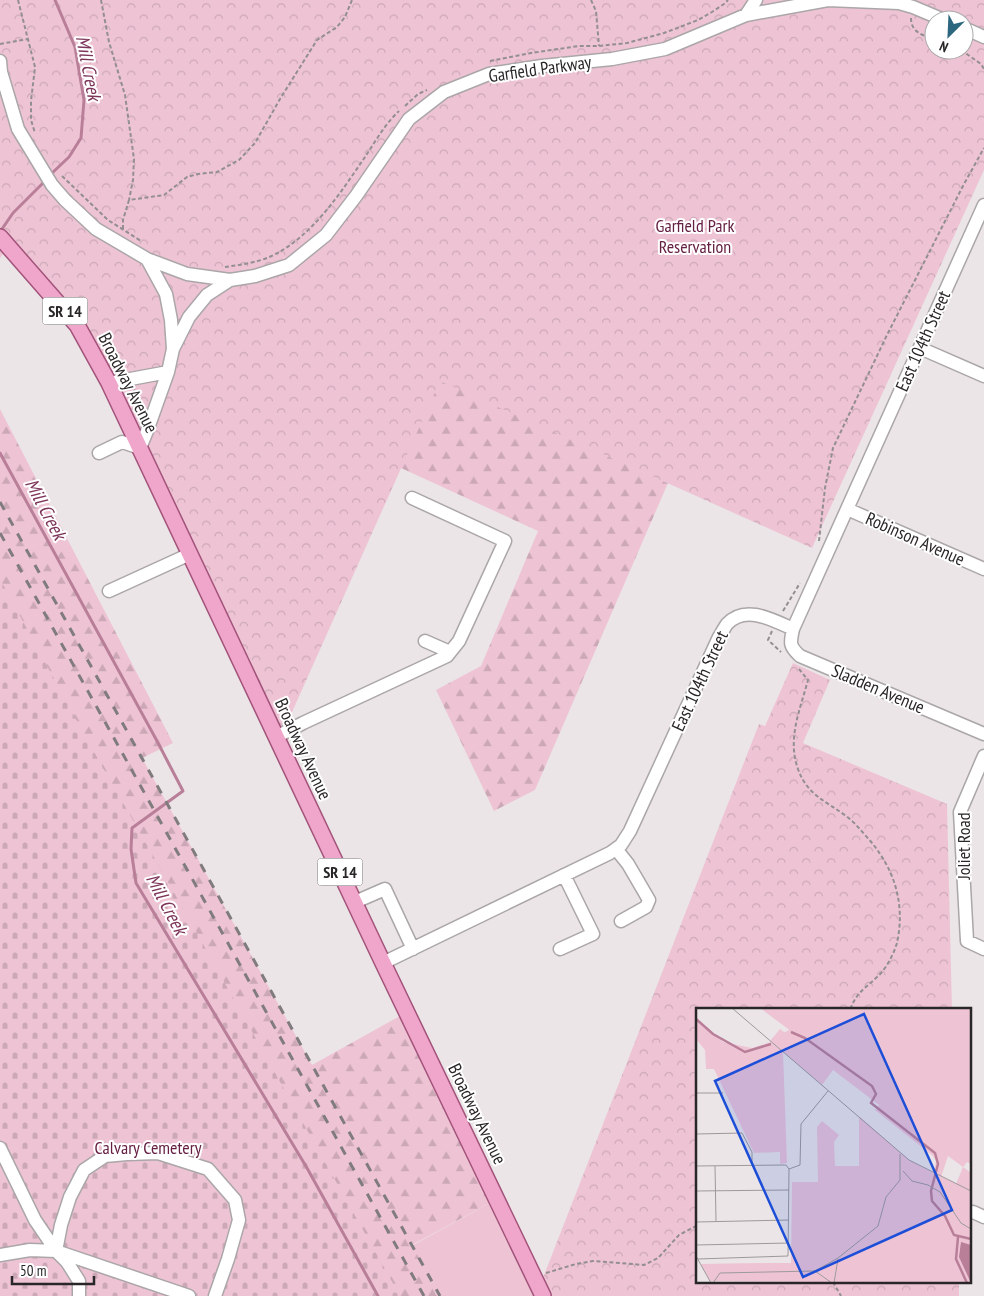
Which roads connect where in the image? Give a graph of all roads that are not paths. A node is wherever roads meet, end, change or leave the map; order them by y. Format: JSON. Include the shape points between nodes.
{"nodes":[{"id":1,"x":756,"y":0,"type":"edge"},
{"id":2,"x":899,"y":1,"type":"edge"},
{"id":3,"x":924,"y":12,"type":"edge"},
{"id":4,"x":746,"y":14,"type":"junction"},
{"id":5,"x":0,"y":61,"type":"edge"},
{"id":6,"x":5,"y":104,"type":"edge"},
{"id":7,"x":982,"y":214,"type":"edge"},
{"id":8,"x":4,"y":241,"type":"edge"},
{"id":9,"x":147,"y":259,"type":"junction"},
{"id":10,"x":230,"y":280,"type":"junction"},
{"id":11,"x":920,"y":348,"type":"junction"},
{"id":12,"x":173,"y":349,"type":"junction"},
{"id":13,"x":168,"y":372,"type":"junction"},
{"id":14,"x":984,"y":376,"type":"edge"},
{"id":15,"x":110,"y":384,"type":"junction"},
{"id":16,"x":140,"y":448,"type":"junction"},
{"id":17,"x":99,"y":453,"type":"dead end"},
{"id":18,"x":412,"y":498,"type":"dead end"},
{"id":19,"x":847,"y":510,"type":"junction"},
{"id":20,"x":190,"y":554,"type":"junction"},
{"id":21,"x":984,"y":569,"type":"edge"},
{"id":22,"x":110,"y":590,"type":"dead end"},
{"id":23,"x":793,"y":628,"type":"junction"},
{"id":24,"x":425,"y":641,"type":"dead end"},
{"id":25,"x":450,"y":652,"type":"junction"},
{"id":26,"x":984,"y":734,"type":"edge"},
{"id":27,"x":276,"y":737,"type":"junction"},
{"id":28,"x":984,"y":756,"type":"edge"},
{"id":29,"x":616,"y":849,"type":"junction"},
{"id":30,"x":564,"y":876,"type":"junction"},
{"id":31,"x":355,"y":902,"type":"junction"},
{"id":32,"x":621,"y":921,"type":"dead end"},
{"id":33,"x":413,"y":949,"type":"junction"},
{"id":34,"x":560,"y":949,"type":"dead end"},
{"id":35,"x":984,"y":949,"type":"edge"},
{"id":36,"x":383,"y":963,"type":"junction"},
{"id":37,"x":0,"y":1148,"type":"edge"},
{"id":38,"x":56,"y":1251,"type":"junction"},
{"id":39,"x":0,"y":1255,"type":"edge"},
{"id":40,"x":79,"y":1296,"type":"edge"},
{"id":41,"x":189,"y":1296,"type":"edge"},
{"id":42,"x":215,"y":1296,"type":"edge"},
{"id":43,"x":543,"y":1296,"type":"edge"}],
"edges":[{"from":1,"to":4,"type":"street"},
{"from":2,"to":3,"type":"street","name":"Garfield Parkway"},
{"from":2,"to":4,"type":"street","name":"Garfield Parkway","via":[[828,0]]},
{"from":4,"to":10,"type":"street","name":"Garfield Parkway","via":[[665,49],[489,74],[444,92],[409,118],[326,235],[289,265]]},
{"from":5,"to":6,"type":"street","name":"Garfield Parkway"},
{"from":6,"to":9,"type":"street","name":"Garfield Parkway","via":[[42,170],[65,200],[96,229]]},
{"from":7,"to":11,"type":"street","name":"East 104th Street"},
{"from":8,"to":15,"type":"main road","name":"Broadway Avenue","number":"SR 14","via":[[77,325]]},
{"from":9,"to":10,"type":"street","name":"Garfield Parkway","via":[[187,274]]},
{"from":9,"to":12,"type":"street","name":"Garfield Parkway","via":[[166,294]]},
{"from":10,"to":12,"type":"street","name":"Garfield Parkway","via":[[207,295],[190,317]]},
{"from":11,"to":14,"type":"street"},
{"from":11,"to":19,"type":"street","name":"East 104th Street"},
{"from":12,"to":13,"type":"street","name":"Garfield Parkway"},
{"from":13,"to":15,"type":"street"},
{"from":13,"to":16,"type":"street","name":"Garfield Parkway"},
{"from":15,"to":16,"type":"main road","name":"Broadway Avenue","number":"SR 14"},
{"from":16,"to":17,"type":"street","via":[[122,442]]},
{"from":16,"to":20,"type":"main road","name":"Broadway Avenue","number":"SR 14"},
{"from":18,"to":25,"type":"street","via":[[505,541],[459,641]]},
{"from":19,"to":21,"type":"street","name":"Robinson Avenue"},
{"from":19,"to":23,"type":"street","name":"East 104th Street"},
{"from":20,"to":22,"type":"street"},
{"from":20,"to":27,"type":"main road","name":"Broadway Avenue","number":"SR 14"},
{"from":23,"to":26,"type":"street","name":"Sladden Avenue","via":[[792,649],[800,656]]},
{"from":23,"to":29,"type":"street","name":"East 104th Street","via":[[752,614],[741,614],[726,625],[630,831]]},
{"from":24,"to":25,"type":"street"},
{"from":25,"to":27,"type":"street"},
{"from":27,"to":31,"type":"main road","name":"Broadway Avenue","number":"SR 14"},
{"from":28,"to":35,"type":"street","name":"Joliet Road","via":[[960,812],[967,941]]},
{"from":29,"to":30,"type":"street","name":"East 104th Street"},
{"from":29,"to":32,"type":"street","via":[[649,900],[646,906]]},
{"from":30,"to":33,"type":"street","name":"East 104th Street"},
{"from":30,"to":34,"type":"street","via":[[593,934]]},
{"from":31,"to":33,"type":"street","via":[[385,889]]},
{"from":31,"to":36,"type":"main road","name":"Broadway Avenue","number":"SR 14"},
{"from":33,"to":36,"type":"street","name":"East 104th Street"},
{"from":36,"to":43,"type":"main road","name":"Broadway Avenue","number":"SR 14"},
{"from":37,"to":38,"type":"street","via":[[36,1220]]},
{"from":38,"to":39,"type":"street","via":[[30,1250]]},
{"from":38,"to":40,"type":"street","via":[[79,1281]]},
{"from":38,"to":41,"type":"street"},
{"from":38,"to":42,"type":"street","via":[[70,1197],[84,1170],[105,1156],[158,1153],[208,1169],[235,1200],[239,1220]]}]}
